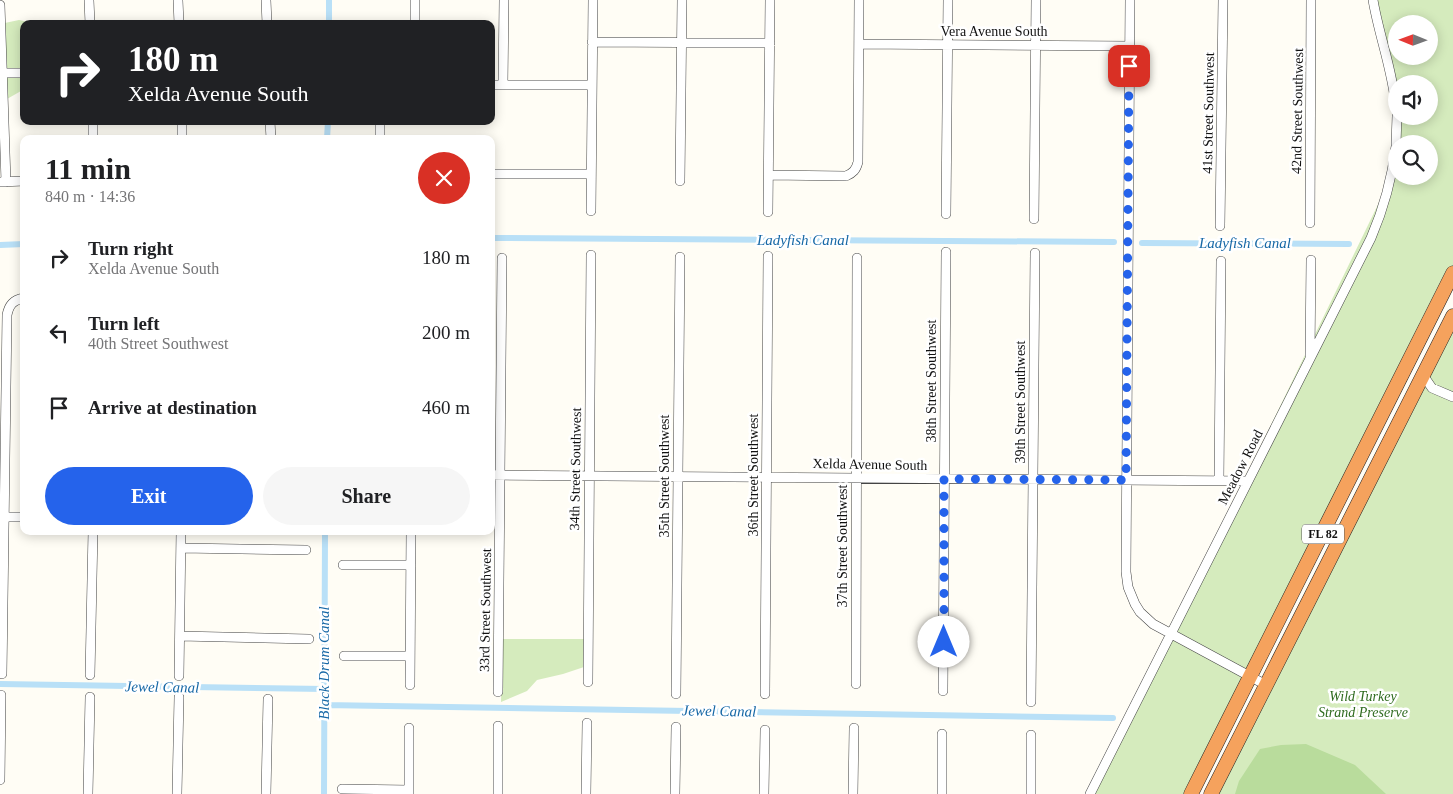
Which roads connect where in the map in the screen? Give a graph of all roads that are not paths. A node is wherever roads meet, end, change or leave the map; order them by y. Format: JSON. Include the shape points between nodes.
{"nodes":[{"id":1,"x":89,"y":0,"type":"edge"},
{"id":2,"x":178,"y":0,"type":"edge"},
{"id":3,"x":266,"y":0,"type":"edge"},
{"id":4,"x":415,"y":0,"type":"edge"},
{"id":5,"x":504,"y":0,"type":"edge"},
{"id":6,"x":593,"y":0,"type":"edge"},
{"id":7,"x":682,"y":0,"type":"edge"},
{"id":8,"x":770,"y":0,"type":"edge"},
{"id":9,"x":859,"y":0,"type":"edge"},
{"id":10,"x":948,"y":0,"type":"edge"},
{"id":11,"x":1036,"y":0,"type":"edge"},
{"id":12,"x":1130,"y":0,"type":"edge"},
{"id":13,"x":1223,"y":0,"type":"edge"},
{"id":14,"x":1311,"y":0,"type":"edge"},
{"id":15,"x":1373,"y":0,"type":"edge"},
{"id":16,"x":0,"y":5,"type":"edge"},
{"id":17,"x":90,"y":20,"type":"edge"},
{"id":18,"x":178,"y":20,"type":"edge"},
{"id":19,"x":267,"y":20,"type":"edge"},
{"id":20,"x":415,"y":20,"type":"edge"},
{"id":21,"x":592,"y":42,"type":"junction"},
{"id":22,"x":681,"y":42,"type":"junction"},
{"id":23,"x":770,"y":43,"type":"junction"},
{"id":24,"x":859,"y":44,"type":"junction"},
{"id":25,"x":948,"y":45,"type":"junction"},
{"id":26,"x":1036,"y":45,"type":"junction"},
{"id":27,"x":1130,"y":46,"type":"junction"},
{"id":28,"x":20,"y":72,"type":"edge"},
{"id":29,"x":1,"y":73,"type":"edge"},
{"id":30,"x":1390,"y":75,"type":"edge"},
{"id":31,"x":495,"y":85,"type":"edge"},
{"id":32,"x":503,"y":85,"type":"junction"},
{"id":33,"x":592,"y":85,"type":"junction"},
{"id":34,"x":495,"y":174,"type":"edge"},
{"id":35,"x":591,"y":174,"type":"junction"},
{"id":36,"x":768,"y":175,"type":"junction"},
{"id":37,"x":680,"y":181,"type":"dead end"},
{"id":38,"x":3,"y":182,"type":"edge"},
{"id":39,"x":20,"y":182,"type":"edge"},
{"id":40,"x":1390,"y":185,"type":"edge"},
{"id":41,"x":591,"y":211,"type":"dead end"},
{"id":42,"x":768,"y":212,"type":"dead end"},
{"id":43,"x":946,"y":214,"type":"dead end"},
{"id":44,"x":1034,"y":219,"type":"dead end"},
{"id":45,"x":1310,"y":223,"type":"dead end"},
{"id":46,"x":1220,"y":226,"type":"dead end"},
{"id":47,"x":946,"y":252,"type":"dead end"},
{"id":48,"x":1035,"y":253,"type":"dead end"},
{"id":49,"x":591,"y":255,"type":"dead end"},
{"id":50,"x":768,"y":256,"type":"dead end"},
{"id":51,"x":680,"y":257,"type":"dead end"},
{"id":52,"x":502,"y":258,"type":"dead end"},
{"id":53,"x":857,"y":258,"type":"dead end"},
{"id":54,"x":1311,"y":260,"type":"dead end"},
{"id":55,"x":1221,"y":261,"type":"dead end"},
{"id":56,"x":1453,"y":273,"type":"edge"},
{"id":57,"x":1453,"y":290,"type":"edge"},
{"id":58,"x":20,"y":299,"type":"edge"},
{"id":59,"x":1453,"y":316,"type":"edge"},
{"id":60,"x":1310,"y":359,"type":"junction"},
{"id":61,"x":1423,"y":375,"type":"junction"},
{"id":62,"x":1453,"y":398,"type":"edge"},
{"id":63,"x":496,"y":475,"type":"edge"},
{"id":64,"x":589,"y":476,"type":"junction"},
{"id":65,"x":678,"y":476,"type":"junction"},
{"id":66,"x":766,"y":477,"type":"junction"},
{"id":67,"x":856,"y":478,"type":"junction"},
{"id":68,"x":944,"y":479,"type":"junction"},
{"id":69,"x":1033,"y":480,"type":"junction"},
{"id":70,"x":1126,"y":480,"type":"junction"},
{"id":71,"x":1218,"y":481,"type":"junction"},
{"id":72,"x":1248,"y":481,"type":"junction"},
{"id":73,"x":2,"y":517,"type":"edge"},
{"id":74,"x":20,"y":517,"type":"edge"},
{"id":75,"x":93,"y":535,"type":"edge"},
{"id":76,"x":181,"y":535,"type":"edge"},
{"id":77,"x":411,"y":535,"type":"edge"},
{"id":78,"x":181,"y":548,"type":"junction"},
{"id":79,"x":306,"y":550,"type":"dead end"},
{"id":80,"x":410,"y":565,"type":"junction"},
{"id":81,"x":343,"y":566,"type":"dead end"},
{"id":82,"x":1171,"y":635,"type":"junction"},
{"id":83,"x":180,"y":636,"type":"junction"},
{"id":84,"x":309,"y":639,"type":"dead end"},
{"id":85,"x":344,"y":656,"type":"dead end"},
{"id":86,"x":410,"y":656,"type":"junction"},
{"id":87,"x":2,"y":674,"type":"dead end"},
{"id":88,"x":90,"y":675,"type":"dead end"},
{"id":89,"x":179,"y":676,"type":"dead end"},
{"id":90,"x":1250,"y":677,"type":"junction"},
{"id":91,"x":588,"y":682,"type":"dead end"},
{"id":92,"x":856,"y":684,"type":"dead end"},
{"id":93,"x":410,"y":685,"type":"dead end"},
{"id":94,"x":1266,"y":685,"type":"junction"},
{"id":95,"x":943,"y":691,"type":"dead end"},
{"id":96,"x":498,"y":692,"type":"dead end"},
{"id":97,"x":676,"y":694,"type":"dead end"},
{"id":98,"x":765,"y":694,"type":"dead end"},
{"id":99,"x":1,"y":695,"type":"dead end"},
{"id":100,"x":90,"y":697,"type":"dead end"},
{"id":101,"x":179,"y":697,"type":"dead end"},
{"id":102,"x":268,"y":699,"type":"dead end"},
{"id":103,"x":1031,"y":702,"type":"dead end"},
{"id":104,"x":587,"y":723,"type":"dead end"},
{"id":105,"x":498,"y":726,"type":"dead end"},
{"id":106,"x":676,"y":727,"type":"dead end"},
{"id":107,"x":409,"y":728,"type":"dead end"},
{"id":108,"x":854,"y":728,"type":"dead end"},
{"id":109,"x":765,"y":730,"type":"dead end"},
{"id":110,"x":942,"y":734,"type":"dead end"},
{"id":111,"x":1031,"y":735,"type":"dead end"},
{"id":112,"x":0,"y":780,"type":"edge"},
{"id":113,"x":342,"y":790,"type":"dead end"},
{"id":114,"x":409,"y":792,"type":"edge"},
{"id":115,"x":88,"y":794,"type":"edge"},
{"id":116,"x":177,"y":794,"type":"edge"},
{"id":117,"x":266,"y":794,"type":"edge"},
{"id":118,"x":498,"y":794,"type":"edge"},
{"id":119,"x":586,"y":794,"type":"edge"},
{"id":120,"x":675,"y":794,"type":"edge"},
{"id":121,"x":764,"y":794,"type":"edge"},
{"id":122,"x":853,"y":794,"type":"edge"},
{"id":123,"x":942,"y":794,"type":"edge"},
{"id":124,"x":1031,"y":794,"type":"edge"},
{"id":125,"x":1090,"y":794,"type":"edge"},
{"id":126,"x":1191,"y":794,"type":"edge"},
{"id":127,"x":1212,"y":794,"type":"edge"}],
"edges":[{"from":1,"to":17,"type":"street"},
{"from":2,"to":18,"type":"street"},
{"from":3,"to":19,"type":"street"},
{"from":4,"to":20,"type":"street"},
{"from":5,"to":32,"type":"street"},
{"from":6,"to":21,"type":"street"},
{"from":7,"to":22,"type":"street"},
{"from":8,"to":23,"type":"street"},
{"from":9,"to":24,"type":"street"},
{"from":10,"to":25,"type":"street"},
{"from":11,"to":26,"type":"street"},
{"from":12,"to":27,"type":"street"},
{"from":13,"to":46,"type":"street","name":"41st Street Southwest"},
{"from":14,"to":45,"type":"street","name":"42nd Street Southwest"},
{"from":15,"to":30,"type":"street"},
{"from":16,"to":29,"type":"street"},
{"from":21,"to":22,"type":"street"},
{"from":21,"to":33,"type":"street"},
{"from":22,"to":23,"type":"street"},
{"from":22,"to":37,"type":"street"},
{"from":23,"to":36,"type":"street"},
{"from":24,"to":25,"type":"street","name":"Vera Avenue South"},
{"from":24,"to":36,"type":"street","via":[[856,169],[846,176]]},
{"from":25,"to":26,"type":"street","name":"Vera Avenue South"},
{"from":25,"to":43,"type":"street"},
{"from":26,"to":27,"type":"street","name":"Vera Avenue South"},
{"from":26,"to":44,"type":"street"},
{"from":27,"to":70,"type":"street"},
{"from":28,"to":29,"type":"street"},
{"from":29,"to":38,"type":"street"},
{"from":31,"to":32,"type":"street"},
{"from":32,"to":33,"type":"street"},
{"from":33,"to":35,"type":"street"},
{"from":34,"to":35,"type":"street"},
{"from":35,"to":41,"type":"street"},
{"from":36,"to":42,"type":"street"},
{"from":38,"to":39,"type":"street"},
{"from":40,"to":60,"type":"street","name":"Meadow Road","via":[[1379,218]]},
{"from":47,"to":68,"type":"street","name":"38th Street Southwest"},
{"from":48,"to":69,"type":"street","name":"39th Street Southwest"},
{"from":49,"to":64,"type":"street","name":"34th Street Southwest"},
{"from":50,"to":66,"type":"street","name":"36th Street Southwest"},
{"from":51,"to":65,"type":"street","name":"35th Street Southwest"},
{"from":52,"to":63,"type":"street","name":"33rd Street Southwest"},
{"from":53,"to":67,"type":"street","name":"37th Street Southwest"},
{"from":54,"to":60,"type":"street"},
{"from":55,"to":71,"type":"street"},
{"from":56,"to":90,"type":"highway","number":"FL 82"},
{"from":57,"to":61,"type":"highway","via":[[1420,360]]},
{"from":58,"to":73,"type":"street","via":[[9,306],[7,314]]},
{"from":59,"to":61,"type":"highway","number":"FL 82"},
{"from":60,"to":72,"type":"street","name":"Meadow Road"},
{"from":61,"to":62,"type":"street","via":[[1432,388]]},
{"from":61,"to":94,"type":"highway","number":"FL 82"},
{"from":63,"to":64,"type":"street","name":"Xelda Avenue South"},
{"from":63,"to":96,"type":"street","name":"33rd Street Southwest"},
{"from":64,"to":65,"type":"street","name":"Xelda Avenue South"},
{"from":64,"to":91,"type":"street","name":"34th Street Southwest"},
{"from":65,"to":66,"type":"street","name":"Xelda Avenue South"},
{"from":65,"to":97,"type":"street","name":"35th Street Southwest"},
{"from":66,"to":67,"type":"street","name":"Xelda Avenue South"},
{"from":66,"to":98,"type":"street","name":"36th Street Southwest"},
{"from":67,"to":68,"type":"street","name":"Xelda Avenue South"},
{"from":67,"to":92,"type":"street","name":"37th Street Southwest"},
{"from":68,"to":69,"type":"street","name":"Xelda Avenue South"},
{"from":68,"to":95,"type":"street","name":"38th Street Southwest"},
{"from":69,"to":70,"type":"street","name":"Xelda Avenue South"},
{"from":69,"to":103,"type":"street","name":"39th Street Southwest"},
{"from":70,"to":71,"type":"street","name":"Xelda Avenue South"},
{"from":70,"to":82,"type":"street","via":[[1128,587],[1146,618]]},
{"from":71,"to":72,"type":"street","name":"Xelda Avenue South"},
{"from":72,"to":82,"type":"street","name":"Meadow Road"},
{"from":73,"to":74,"type":"street"},
{"from":73,"to":87,"type":"street"},
{"from":75,"to":88,"type":"street"},
{"from":76,"to":78,"type":"street"},
{"from":77,"to":80,"type":"street"},
{"from":78,"to":79,"type":"street"},
{"from":78,"to":83,"type":"street"},
{"from":80,"to":81,"type":"street"},
{"from":80,"to":86,"type":"street"},
{"from":82,"to":90,"type":"street"},
{"from":82,"to":125,"type":"street","name":"Meadow Road"},
{"from":83,"to":84,"type":"street"},
{"from":83,"to":89,"type":"street"},
{"from":85,"to":86,"type":"street"},
{"from":86,"to":93,"type":"street"},
{"from":90,"to":94,"type":"street"},
{"from":90,"to":126,"type":"highway","number":"FL 82"},
{"from":94,"to":127,"type":"highway","number":"FL 82"},
{"from":99,"to":112,"type":"street"},
{"from":100,"to":115,"type":"street"},
{"from":101,"to":116,"type":"street"},
{"from":102,"to":117,"type":"street"},
{"from":104,"to":119,"type":"street"},
{"from":105,"to":118,"type":"street"},
{"from":106,"to":120,"type":"street"},
{"from":107,"to":114,"type":"street"},
{"from":108,"to":122,"type":"street"},
{"from":109,"to":121,"type":"street"},
{"from":110,"to":123,"type":"street"},
{"from":111,"to":124,"type":"street"},
{"from":113,"to":114,"type":"street"}]}
